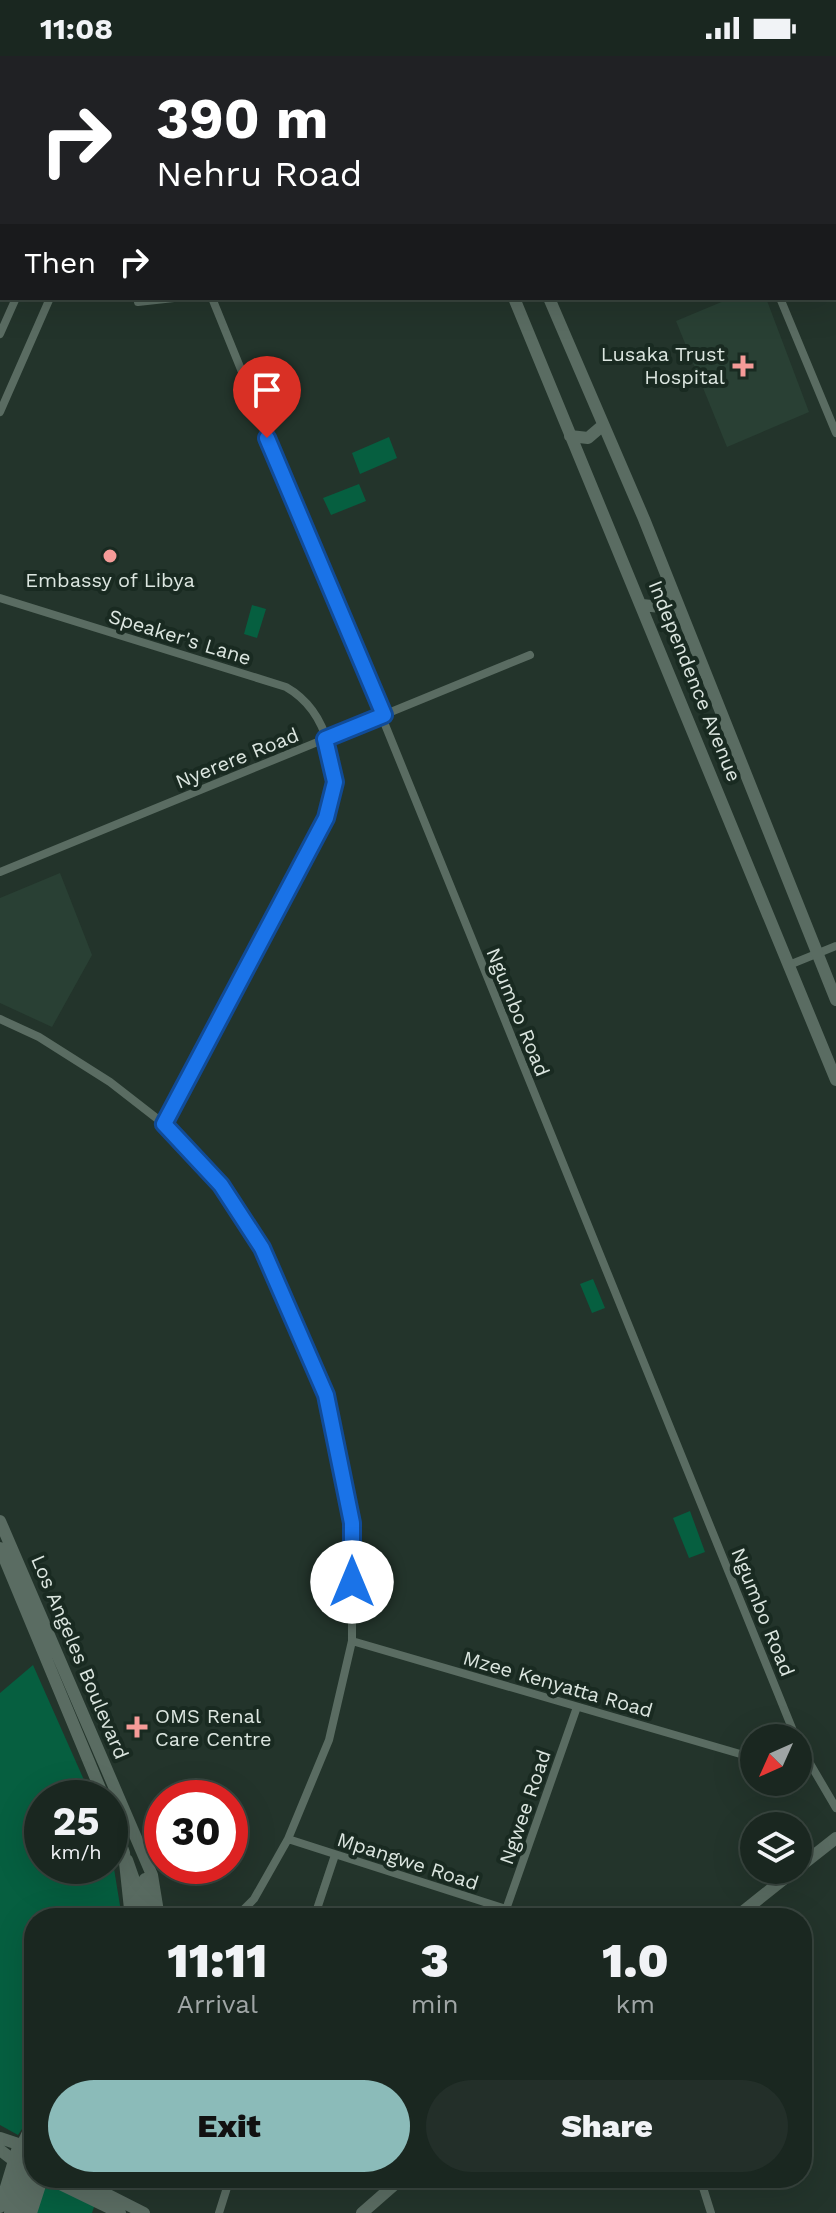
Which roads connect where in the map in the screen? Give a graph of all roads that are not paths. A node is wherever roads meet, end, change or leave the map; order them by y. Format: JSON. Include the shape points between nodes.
{"nodes":[{"id":1,"x":15,"y":300,"type":"edge"},
{"id":2,"x":49,"y":300,"type":"edge"},
{"id":3,"x":156,"y":300,"type":"edge"},
{"id":4,"x":213,"y":300,"type":"edge"},
{"id":5,"x":515,"y":300,"type":"edge"},
{"id":6,"x":550,"y":300,"type":"edge"},
{"id":7,"x":781,"y":300,"type":"edge"},
{"id":8,"x":138,"y":302,"type":"dead end"},
{"id":9,"x":0,"y":334,"type":"edge"},
{"id":10,"x":0,"y":412,"type":"edge"},
{"id":11,"x":602,"y":426,"type":"junction"},
{"id":12,"x":836,"y":433,"type":"edge"},
{"id":13,"x":570,"y":436,"type":"junction"},
{"id":14,"x":607,"y":440,"type":"junction"},
{"id":15,"x":576,"y":451,"type":"junction"},
{"id":16,"x":674,"y":594,"type":"junction"},
{"id":17,"x":0,"y":598,"type":"edge"},
{"id":18,"x":642,"y":605,"type":"junction"},
{"id":19,"x":680,"y":608,"type":"junction"},
{"id":20,"x":648,"y":619,"type":"junction"},
{"id":21,"x":530,"y":655,"type":"dead end"},
{"id":22,"x":384,"y":715,"type":"junction"},
{"id":23,"x":325,"y":739,"type":"junction"},
{"id":24,"x":0,"y":872,"type":"edge"},
{"id":25,"x":836,"y":946,"type":"edge"},
{"id":26,"x":817,"y":954,"type":"junction"},
{"id":27,"x":789,"y":965,"type":"junction"},
{"id":28,"x":836,"y":1000,"type":"edge"},
{"id":29,"x":0,"y":1019,"type":"edge"},
{"id":30,"x":836,"y":1080,"type":"edge"},
{"id":31,"x":164,"y":1124,"type":"junction"},
{"id":32,"x":0,"y":1521,"type":"edge"},
{"id":33,"x":0,"y":1548,"type":"edge"},
{"id":34,"x":352,"y":1641,"type":"junction"},
{"id":35,"x":577,"y":1707,"type":"junction"},
{"id":36,"x":791,"y":1724,"type":"edge"},
{"id":37,"x":740,"y":1754,"type":"edge"},
{"id":38,"x":812,"y":1774,"type":"edge"},
{"id":39,"x":97,"y":1780,"type":"edge"},
{"id":40,"x":836,"y":1808,"type":"edge"},
{"id":41,"x":836,"y":1838,"type":"edge"},
{"id":42,"x":288,"y":1839,"type":"junction"},
{"id":43,"x":142,"y":1852,"type":"junction"},
{"id":44,"x":335,"y":1855,"type":"junction"},
{"id":45,"x":812,"y":1857,"type":"edge"},
{"id":46,"x":128,"y":1864,"type":"edge"},
{"id":47,"x":127,"y":1884,"type":"edge"},
{"id":48,"x":777,"y":1884,"type":"edge"},
{"id":49,"x":130,"y":1908,"type":"edge"},
{"id":50,"x":140,"y":1908,"type":"edge"},
{"id":51,"x":148,"y":1908,"type":"edge"},
{"id":52,"x":157,"y":1908,"type":"edge"},
{"id":53,"x":245,"y":1908,"type":"edge"},
{"id":54,"x":317,"y":1908,"type":"edge"},
{"id":55,"x":488,"y":1908,"type":"edge"},
{"id":56,"x":507,"y":1908,"type":"edge"},
{"id":57,"x":747,"y":1908,"type":"edge"},
{"id":58,"x":0,"y":2138,"type":"edge"},
{"id":59,"x":24,"y":2141,"type":"edge"},
{"id":60,"x":24,"y":2147,"type":"edge"},
{"id":61,"x":0,"y":2150,"type":"edge"},
{"id":62,"x":13,"y":2162,"type":"junction"},
{"id":63,"x":24,"y":2167,"type":"edge"},
{"id":64,"x":24,"y":2179,"type":"edge"},
{"id":65,"x":24,"y":2182,"type":"edge"},
{"id":66,"x":21,"y":2186,"type":"junction"},
{"id":67,"x":40,"y":2188,"type":"edge"},
{"id":68,"x":66,"y":2188,"type":"edge"},
{"id":69,"x":95,"y":2188,"type":"edge"},
{"id":70,"x":227,"y":2188,"type":"edge"},
{"id":71,"x":391,"y":2188,"type":"edge"},
{"id":72,"x":703,"y":2188,"type":"edge"},
{"id":73,"x":0,"y":2207,"type":"edge"},
{"id":74,"x":10,"y":2213,"type":"edge"},
{"id":75,"x":19,"y":2213,"type":"edge"},
{"id":76,"x":31,"y":2213,"type":"edge"},
{"id":77,"x":120,"y":2213,"type":"edge"},
{"id":78,"x":144,"y":2213,"type":"edge"},
{"id":79,"x":219,"y":2213,"type":"edge"},
{"id":80,"x":362,"y":2213,"type":"edge"},
{"id":81,"x":711,"y":2213,"type":"edge"}],
"edges":[{"from":1,"to":9,"type":"street"},
{"from":2,"to":10,"type":"street"},
{"from":3,"to":8,"type":"street"},
{"from":4,"to":22,"type":"street","name":"Ngumbo Road"},
{"from":5,"to":13,"type":"main road","name":"Independence Avenue"},
{"from":6,"to":11,"type":"main road","name":"Independence Avenue"},
{"from":7,"to":12,"type":"street"},
{"from":11,"to":13,"type":"main road","via":[[588,438]]},
{"from":11,"to":14,"type":"main road","name":"Independence Avenue"},
{"from":13,"to":15,"type":"main road","name":"Independence Avenue"},
{"from":14,"to":15,"type":"main road","via":[[589,438]]},
{"from":14,"to":16,"type":"main road","name":"Independence Avenue"},
{"from":15,"to":18,"type":"main road","name":"Independence Avenue"},
{"from":16,"to":18,"type":"main road","via":[[661,607]]},
{"from":16,"to":19,"type":"main road","name":"Independence Avenue"},
{"from":17,"to":23,"type":"street","name":"Speaker's Lane","via":[[286,687],[308,704]]},
{"from":18,"to":20,"type":"main road","name":"Independence Avenue"},
{"from":19,"to":20,"type":"main road","via":[[661,607]]},
{"from":19,"to":26,"type":"main road","name":"Independence Avenue"},
{"from":20,"to":27,"type":"main road","name":"Independence Avenue"},
{"from":21,"to":22,"type":"street","name":"Nyerere Road"},
{"from":22,"to":23,"type":"street","name":"Nyerere Road"},
{"from":22,"to":36,"type":"street","name":"Ngumbo Road"},
{"from":23,"to":24,"type":"street","name":"Nyerere Road"},
{"from":23,"to":31,"type":"street","name":"Speaker's Lane","via":[[335,782],[326,818]]},
{"from":25,"to":26,"type":"street"},
{"from":26,"to":27,"type":"street"},
{"from":26,"to":28,"type":"main road","name":"Independence Avenue"},
{"from":27,"to":30,"type":"main road","name":"Independence Avenue"},
{"from":29,"to":31,"type":"street","via":[[75,1059]]},
{"from":31,"to":34,"type":"street","via":[[221,1185],[262,1248],[326,1395],[352,1523]]},
{"from":32,"to":43,"type":"main road","name":"Los Angeles Boulevard"},
{"from":33,"to":39,"type":"main road","name":"Los Angeles Boulevard"},
{"from":34,"to":35,"type":"street","name":"Mzee Kenyatta Road"},
{"from":34,"to":42,"type":"street","via":[[329,1740]]},
{"from":35,"to":37,"type":"street","name":"Mzee Kenyatta Road"},
{"from":35,"to":56,"type":"street","name":"Ngwee Road"},
{"from":38,"to":40,"type":"street","name":"Ngumbo Road"},
{"from":41,"to":45,"type":"main road"},
{"from":42,"to":44,"type":"street","name":"Mpangwe Road"},
{"from":42,"to":53,"type":"street"},
{"from":43,"to":51,"type":"main road","name":"Los Angeles Boulevard"},
{"from":43,"to":52,"type":"main road","name":"Los Angeles Boulevard"},
{"from":44,"to":54,"type":"street"},
{"from":44,"to":55,"type":"street","name":"Mpangwe Road"},
{"from":46,"to":50,"type":"main road"},
{"from":47,"to":49,"type":"main road"},
{"from":48,"to":57,"type":"main road"},
{"from":58,"to":59,"type":"main road"},
{"from":60,"to":62,"type":"main road"},
{"from":61,"to":62,"type":"main road"},
{"from":62,"to":64,"type":"main road"},
{"from":62,"to":73,"type":"main road"},
{"from":63,"to":66,"type":"main road"},
{"from":65,"to":66,"type":"main road"},
{"from":66,"to":74,"type":"main road"},
{"from":66,"to":75,"type":"main road"},
{"from":67,"to":76,"type":"main road"},
{"from":68,"to":77,"type":"main road"},
{"from":69,"to":78,"type":"main road"},
{"from":70,"to":79,"type":"street"},
{"from":71,"to":80,"type":"main road"},
{"from":72,"to":81,"type":"street"}]}
